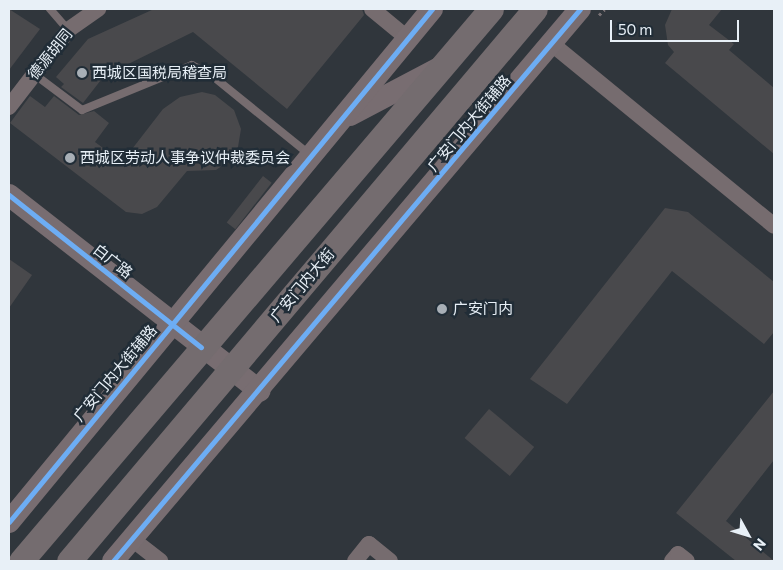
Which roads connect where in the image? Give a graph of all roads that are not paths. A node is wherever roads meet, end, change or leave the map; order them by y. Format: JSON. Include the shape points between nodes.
{"nodes":[{"id":1,"x":50,"y":9,"type":"edge"},
{"id":2,"x":98,"y":9,"type":"edge"},
{"id":3,"x":372,"y":9,"type":"edge"},
{"id":4,"x":432,"y":9,"type":"edge"},
{"id":5,"x":478,"y":9,"type":"edge"},
{"id":6,"x":491,"y":9,"type":"edge"},
{"id":7,"x":535,"y":9,"type":"edge"},
{"id":8,"x":555,"y":9,"type":"edge"},
{"id":9,"x":580,"y":9,"type":"edge"},
{"id":10,"x":68,"y":30,"type":"junction"},
{"id":11,"x":407,"y":38,"type":"junction"},
{"id":12,"x":552,"y":44,"type":"junction"},
{"id":13,"x":459,"y":47,"type":"junction"},
{"id":14,"x":487,"y":67,"type":"junction"},
{"id":15,"x":440,"y":68,"type":"junction"},
{"id":16,"x":34,"y":74,"type":"junction"},
{"id":17,"x":9,"y":107,"type":"edge"},
{"id":18,"x":336,"y":124,"type":"junction"},
{"id":19,"x":310,"y":155,"type":"junction"},
{"id":20,"x":9,"y":196,"type":"edge"},
{"id":21,"x":774,"y":226,"type":"edge"},
{"id":22,"x":172,"y":324,"type":"junction"},
{"id":23,"x":201,"y":347,"type":"junction"},
{"id":24,"x":231,"y":369,"type":"junction"},
{"id":25,"x":260,"y":391,"type":"junction"},
{"id":26,"x":9,"y":522,"type":"edge"},
{"id":27,"x":132,"y":538,"type":"junction"},
{"id":28,"x":21,"y":561,"type":"edge"},
{"id":29,"x":69,"y":561,"type":"edge"},
{"id":30,"x":114,"y":561,"type":"edge"},
{"id":31,"x":160,"y":561,"type":"edge"},
{"id":32,"x":355,"y":561,"type":"edge"},
{"id":33,"x":390,"y":561,"type":"edge"},
{"id":34,"x":672,"y":561,"type":"edge"},
{"id":35,"x":687,"y":561,"type":"edge"}],
"edges":[{"from":1,"to":10,"type":"lane"},
{"from":2,"to":10,"type":"street","name":"德源胡同"},
{"from":3,"to":11,"type":"street"},
{"from":4,"to":11,"type":"street","name":"广安门内大街辅路"},
{"from":5,"to":13,"type":"main road"},
{"from":6,"to":13,"type":"main road"},
{"from":7,"to":14,"type":"main road","name":"广安门内大街"},
{"from":8,"to":14,"type":"main road"},
{"from":9,"to":12,"type":"street"},
{"from":10,"to":16,"type":"street","name":"德源胡同"},
{"from":11,"to":18,"type":"street","name":"广安门内大街辅路"},
{"from":12,"to":21,"type":"street"},
{"from":12,"to":25,"type":"street","name":"广安门内大街辅路"},
{"from":13,"to":15,"type":"main road"},
{"from":14,"to":24,"type":"main road","name":"广安门内大街"},
{"from":15,"to":18,"type":"street"},
{"from":15,"to":23,"type":"main road"},
{"from":16,"to":17,"type":"street","name":"德源胡同"},
{"from":16,"to":19,"type":"lane","via":[[82,110],[192,64],[210,74]]},
{"from":18,"to":19,"type":"street","name":"广安门内大街辅路"},
{"from":19,"to":22,"type":"street","name":"广安门内大街辅路"},
{"from":20,"to":22,"type":"street","name":"白广路"},
{"from":22,"to":23,"type":"street","name":"白广路"},
{"from":22,"to":26,"type":"street","name":"广安门内大街辅路"},
{"from":23,"to":24,"type":"street","name":"白广路"},
{"from":23,"to":28,"type":"main road"},
{"from":24,"to":25,"type":"street","name":"白广路"},
{"from":24,"to":29,"type":"main road","name":"广安门内大街"},
{"from":25,"to":27,"type":"street","name":"广安门内大街辅路"},
{"from":27,"to":30,"type":"street","name":"广安门内大街辅路"},
{"from":27,"to":31,"type":"street"},
{"from":32,"to":33,"type":"street","via":[[369,544]]},
{"from":34,"to":35,"type":"street","via":[[678,554]]}]}
